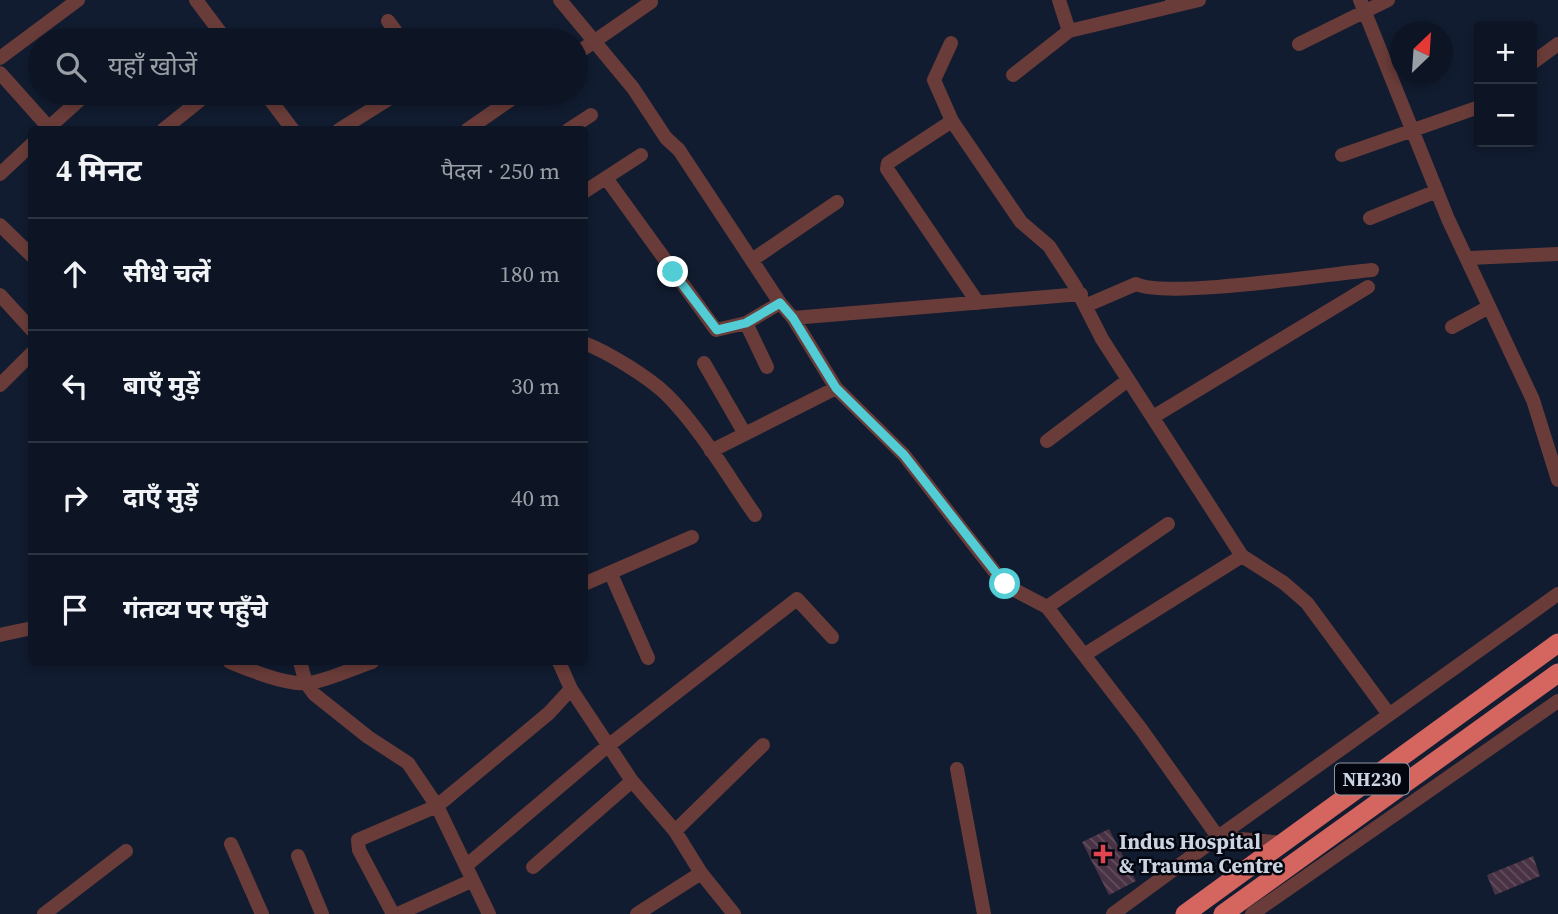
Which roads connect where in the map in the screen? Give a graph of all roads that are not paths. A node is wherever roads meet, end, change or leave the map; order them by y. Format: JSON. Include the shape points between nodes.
{"nodes":[{"id":1,"x":196,"y":0,"type":"edge"},
{"id":2,"x":560,"y":0,"type":"edge"},
{"id":3,"x":1059,"y":0,"type":"edge"},
{"id":4,"x":1199,"y":0,"type":"edge"},
{"id":5,"x":1388,"y":0,"type":"edge"},
{"id":6,"x":69,"y":2,"type":"edge"},
{"id":7,"x":651,"y":2,"type":"dead end"},
{"id":8,"x":1173,"y":3,"type":"edge"},
{"id":9,"x":1363,"y":7,"type":"edge"},
{"id":10,"x":388,"y":21,"type":"dead end"},
{"id":11,"x":37,"y":28,"type":"edge"},
{"id":12,"x":217,"y":28,"type":"edge"},
{"id":13,"x":393,"y":28,"type":"edge"},
{"id":14,"x":583,"y":28,"type":"edge"},
{"id":15,"x":1069,"y":31,"type":"junction"},
{"id":16,"x":28,"y":35,"type":"edge"},
{"id":17,"x":588,"y":35,"type":"edge"},
{"id":18,"x":594,"y":42,"type":"junction"},
{"id":19,"x":951,"y":43,"type":"dead end"},
{"id":20,"x":1299,"y":44,"type":"dead end"},
{"id":21,"x":1558,"y":44,"type":"edge"},
{"id":22,"x":588,"y":46,"type":"edge"},
{"id":23,"x":0,"y":58,"type":"edge"},
{"id":24,"x":1537,"y":59,"type":"edge"},
{"id":25,"x":0,"y":73,"type":"edge"},
{"id":26,"x":1013,"y":75,"type":"dead end"},
{"id":27,"x":28,"y":105,"type":"edge"},
{"id":28,"x":28,"y":105,"type":"edge"},
{"id":29,"x":74,"y":105,"type":"edge"},
{"id":30,"x":194,"y":105,"type":"edge"},
{"id":31,"x":274,"y":105,"type":"edge"},
{"id":32,"x":379,"y":105,"type":"edge"},
{"id":33,"x":503,"y":105,"type":"edge"},
{"id":34,"x":1474,"y":109,"type":"edge"},
{"id":35,"x":591,"y":115,"type":"dead end"},
{"id":36,"x":953,"y":121,"type":"junction"},
{"id":37,"x":46,"y":126,"type":"edge"},
{"id":38,"x":52,"y":126,"type":"edge"},
{"id":39,"x":168,"y":126,"type":"edge"},
{"id":40,"x":290,"y":126,"type":"edge"},
{"id":41,"x":345,"y":126,"type":"edge"},
{"id":42,"x":473,"y":126,"type":"edge"},
{"id":43,"x":574,"y":126,"type":"edge"},
{"id":44,"x":1413,"y":132,"type":"junction"},
{"id":45,"x":28,"y":148,"type":"edge"},
{"id":46,"x":641,"y":155,"type":"dead end"},
{"id":47,"x":1342,"y":155,"type":"dead end"},
{"id":48,"x":0,"y":174,"type":"edge"},
{"id":49,"x":606,"y":178,"type":"junction"},
{"id":50,"x":588,"y":189,"type":"edge"},
{"id":51,"x":1437,"y":191,"type":"junction"},
{"id":52,"x":837,"y":202,"type":"dead end"},
{"id":53,"x":1370,"y":218,"type":"dead end"},
{"id":54,"x":0,"y":225,"type":"edge"},
{"id":55,"x":28,"y":251,"type":"edge"},
{"id":56,"x":1558,"y":254,"type":"edge"},
{"id":57,"x":1469,"y":258,"type":"junction"},
{"id":58,"x":752,"y":260,"type":"junction"},
{"id":59,"x":1371,"y":270,"type":"dead end"},
{"id":60,"x":1368,"y":287,"type":"dead end"},
{"id":61,"x":0,"y":295,"type":"edge"},
{"id":62,"x":1082,"y":298,"type":"junction"},
{"id":63,"x":780,"y":303,"type":"junction"},
{"id":64,"x":978,"y":303,"type":"junction"},
{"id":65,"x":1489,"y":307,"type":"junction"},
{"id":66,"x":793,"y":318,"type":"junction"},
{"id":67,"x":746,"y":323,"type":"junction"},
{"id":68,"x":28,"y":326,"type":"edge"},
{"id":69,"x":1452,"y":327,"type":"dead end"},
{"id":70,"x":588,"y":344,"type":"edge"},
{"id":71,"x":28,"y":357,"type":"edge"},
{"id":72,"x":704,"y":363,"type":"dead end"},
{"id":73,"x":767,"y":367,"type":"dead end"},
{"id":74,"x":1128,"y":380,"type":"junction"},
{"id":75,"x":0,"y":385,"type":"edge"},
{"id":76,"x":836,"y":388,"type":"junction"},
{"id":77,"x":1153,"y":417,"type":"junction"},
{"id":78,"x":746,"y":434,"type":"junction"},
{"id":79,"x":1047,"y":441,"type":"dead end"},
{"id":80,"x":711,"y":451,"type":"junction"},
{"id":81,"x":1558,"y":480,"type":"edge"},
{"id":82,"x":755,"y":515,"type":"dead end"},
{"id":83,"x":1168,"y":524,"type":"dead end"},
{"id":84,"x":692,"y":537,"type":"dead end"},
{"id":85,"x":1242,"y":556,"type":"junction"},
{"id":86,"x":611,"y":574,"type":"junction"},
{"id":87,"x":588,"y":583,"type":"edge"},
{"id":88,"x":1558,"y":594,"type":"edge"},
{"id":89,"x":1047,"y":607,"type":"junction"},
{"id":90,"x":28,"y":629,"type":"edge"},
{"id":91,"x":0,"y":635,"type":"edge"},
{"id":92,"x":832,"y":637,"type":"dead end"},
{"id":93,"x":1558,"y":643,"type":"edge"},
{"id":94,"x":1084,"y":655,"type":"junction"},
{"id":95,"x":648,"y":658,"type":"dead end"},
{"id":96,"x":237,"y":665,"type":"edge"},
{"id":97,"x":301,"y":665,"type":"edge"},
{"id":98,"x":365,"y":665,"type":"edge"},
{"id":99,"x":560,"y":665,"type":"edge"},
{"id":100,"x":1558,"y":673,"type":"edge"},
{"id":101,"x":306,"y":683,"type":"junction"},
{"id":102,"x":571,"y":689,"type":"junction"},
{"id":103,"x":1557,"y":705,"type":"edge"},
{"id":104,"x":1388,"y":713,"type":"junction"},
{"id":105,"x":763,"y":745,"type":"dead end"},
{"id":106,"x":609,"y":746,"type":"junction"},
{"id":107,"x":957,"y":769,"type":"dead end"},
{"id":108,"x":632,"y":781,"type":"junction"},
{"id":109,"x":437,"y":806,"type":"junction"},
{"id":110,"x":675,"y":831,"type":"junction"},
{"id":111,"x":1218,"y":837,"type":"junction"},
{"id":112,"x":1285,"y":843,"type":"junction"},
{"id":113,"x":231,"y":844,"type":"dead end"},
{"id":114,"x":126,"y":851,"type":"dead end"},
{"id":115,"x":298,"y":856,"type":"dead end"},
{"id":116,"x":467,"y":865,"type":"junction"},
{"id":117,"x":533,"y":867,"type":"dead end"},
{"id":118,"x":701,"y":873,"type":"junction"},
{"id":119,"x":471,"y":881,"type":"junction"},
{"id":120,"x":1264,"y":903,"type":"edge"},
{"id":121,"x":642,"y":913,"type":"edge"},
{"id":122,"x":44,"y":914,"type":"edge"},
{"id":123,"x":262,"y":914,"type":"edge"},
{"id":124,"x":322,"y":914,"type":"edge"},
{"id":125,"x":396,"y":914,"type":"edge"},
{"id":126,"x":489,"y":914,"type":"edge"},
{"id":127,"x":734,"y":914,"type":"edge"},
{"id":128,"x":984,"y":914,"type":"edge"},
{"id":129,"x":1113,"y":914,"type":"edge"},
{"id":130,"x":1185,"y":914,"type":"edge"},
{"id":131,"x":1223,"y":914,"type":"edge"},
{"id":132,"x":1252,"y":914,"type":"edge"}],
"edges":[{"from":1,"to":12,"type":"street"},
{"from":2,"to":14,"type":"street"},
{"from":3,"to":15,"type":"street"},
{"from":4,"to":8,"type":"street"},
{"from":5,"to":9,"type":"street"},
{"from":6,"to":11,"type":"street"},
{"from":7,"to":18,"type":"street"},
{"from":8,"to":15,"type":"street"},
{"from":9,"to":20,"type":"street"},
{"from":9,"to":44,"type":"street"},
{"from":10,"to":13,"type":"street"},
{"from":15,"to":26,"type":"street"},
{"from":16,"to":23,"type":"street"},
{"from":17,"to":18,"type":"street"},
{"from":18,"to":22,"type":"street"},
{"from":18,"to":58,"type":"street","via":[[679,150]]},
{"from":19,"to":36,"type":"street","via":[[934,80]]},
{"from":21,"to":24,"type":"street"},
{"from":25,"to":28,"type":"street"},
{"from":27,"to":37,"type":"street"},
{"from":29,"to":38,"type":"street"},
{"from":30,"to":39,"type":"street"},
{"from":31,"to":40,"type":"street"},
{"from":32,"to":41,"type":"street"},
{"from":33,"to":42,"type":"street"},
{"from":34,"to":44,"type":"street"},
{"from":35,"to":43,"type":"street"},
{"from":36,"to":62,"type":"street","via":[[1021,222],[1049,246]]},
{"from":36,"to":64,"type":"street","via":[[888,163],[887,169]]},
{"from":44,"to":47,"type":"street"},
{"from":44,"to":51,"type":"street"},
{"from":45,"to":48,"type":"street"},
{"from":46,"to":49,"type":"street"},
{"from":49,"to":50,"type":"street"},
{"from":49,"to":67,"type":"street","via":[[716,330]]},
{"from":51,"to":53,"type":"street"},
{"from":51,"to":57,"type":"street"},
{"from":52,"to":58,"type":"street"},
{"from":54,"to":55,"type":"street"},
{"from":56,"to":57,"type":"street"},
{"from":57,"to":65,"type":"street"},
{"from":58,"to":63,"type":"street"},
{"from":59,"to":62,"type":"street","via":[[1177,289],[1136,284]]},
{"from":60,"to":77,"type":"street"},
{"from":61,"to":68,"type":"street"},
{"from":62,"to":64,"type":"street"},
{"from":62,"to":74,"type":"street"},
{"from":63,"to":66,"type":"street"},
{"from":63,"to":67,"type":"street"},
{"from":64,"to":66,"type":"street"},
{"from":65,"to":69,"type":"street"},
{"from":65,"to":81,"type":"street","via":[[1532,400]]},
{"from":66,"to":76,"type":"street"},
{"from":67,"to":73,"type":"street"},
{"from":70,"to":80,"type":"street","via":[[665,393]]},
{"from":71,"to":75,"type":"street"},
{"from":72,"to":78,"type":"street"},
{"from":74,"to":77,"type":"street"},
{"from":74,"to":79,"type":"street"},
{"from":76,"to":78,"type":"street"},
{"from":76,"to":89,"type":"street","via":[[904,455],[1005,584]]},
{"from":77,"to":85,"type":"street"},
{"from":78,"to":80,"type":"street"},
{"from":80,"to":82,"type":"street"},
{"from":83,"to":89,"type":"street"},
{"from":84,"to":86,"type":"street"},
{"from":85,"to":94,"type":"street"},
{"from":85,"to":104,"type":"street","via":[[1307,603]]},
{"from":86,"to":87,"type":"street"},
{"from":86,"to":95,"type":"street"},
{"from":88,"to":104,"type":"street"},
{"from":89,"to":94,"type":"street"},
{"from":90,"to":91,"type":"street"},
{"from":92,"to":106,"type":"street","via":[[797,598]]},
{"from":93,"to":112,"type":"highway","number":"NH230"},
{"from":94,"to":111,"type":"street"},
{"from":96,"to":101,"type":"street"},
{"from":97,"to":101,"type":"street"},
{"from":98,"to":101,"type":"street"},
{"from":99,"to":102,"type":"street"},
{"from":100,"to":120,"type":"highway","number":"NH230"},
{"from":101,"to":109,"type":"street","via":[[368,737],[408,763]]},
{"from":102,"to":106,"type":"street"},
{"from":102,"to":109,"type":"street","via":[[549,713]]},
{"from":103,"to":120,"type":"street"},
{"from":104,"to":111,"type":"street"},
{"from":105,"to":110,"type":"street"},
{"from":106,"to":108,"type":"street"},
{"from":106,"to":116,"type":"street"},
{"from":107,"to":128,"type":"street"},
{"from":108,"to":110,"type":"street"},
{"from":108,"to":117,"type":"street"},
{"from":109,"to":116,"type":"street"},
{"from":109,"to":125,"type":"street","via":[[358,840],[359,850]]},
{"from":110,"to":118,"type":"street"},
{"from":111,"to":112,"type":"street"},
{"from":111,"to":129,"type":"street"},
{"from":112,"to":130,"type":"highway","number":"NH230"},
{"from":113,"to":123,"type":"street"},
{"from":114,"to":122,"type":"street"},
{"from":115,"to":124,"type":"street"},
{"from":116,"to":119,"type":"street"},
{"from":118,"to":121,"type":"street"},
{"from":118,"to":127,"type":"street"},
{"from":119,"to":125,"type":"street"},
{"from":119,"to":126,"type":"street"},
{"from":120,"to":131,"type":"highway","number":"NH230"},
{"from":120,"to":132,"type":"street"}]}
